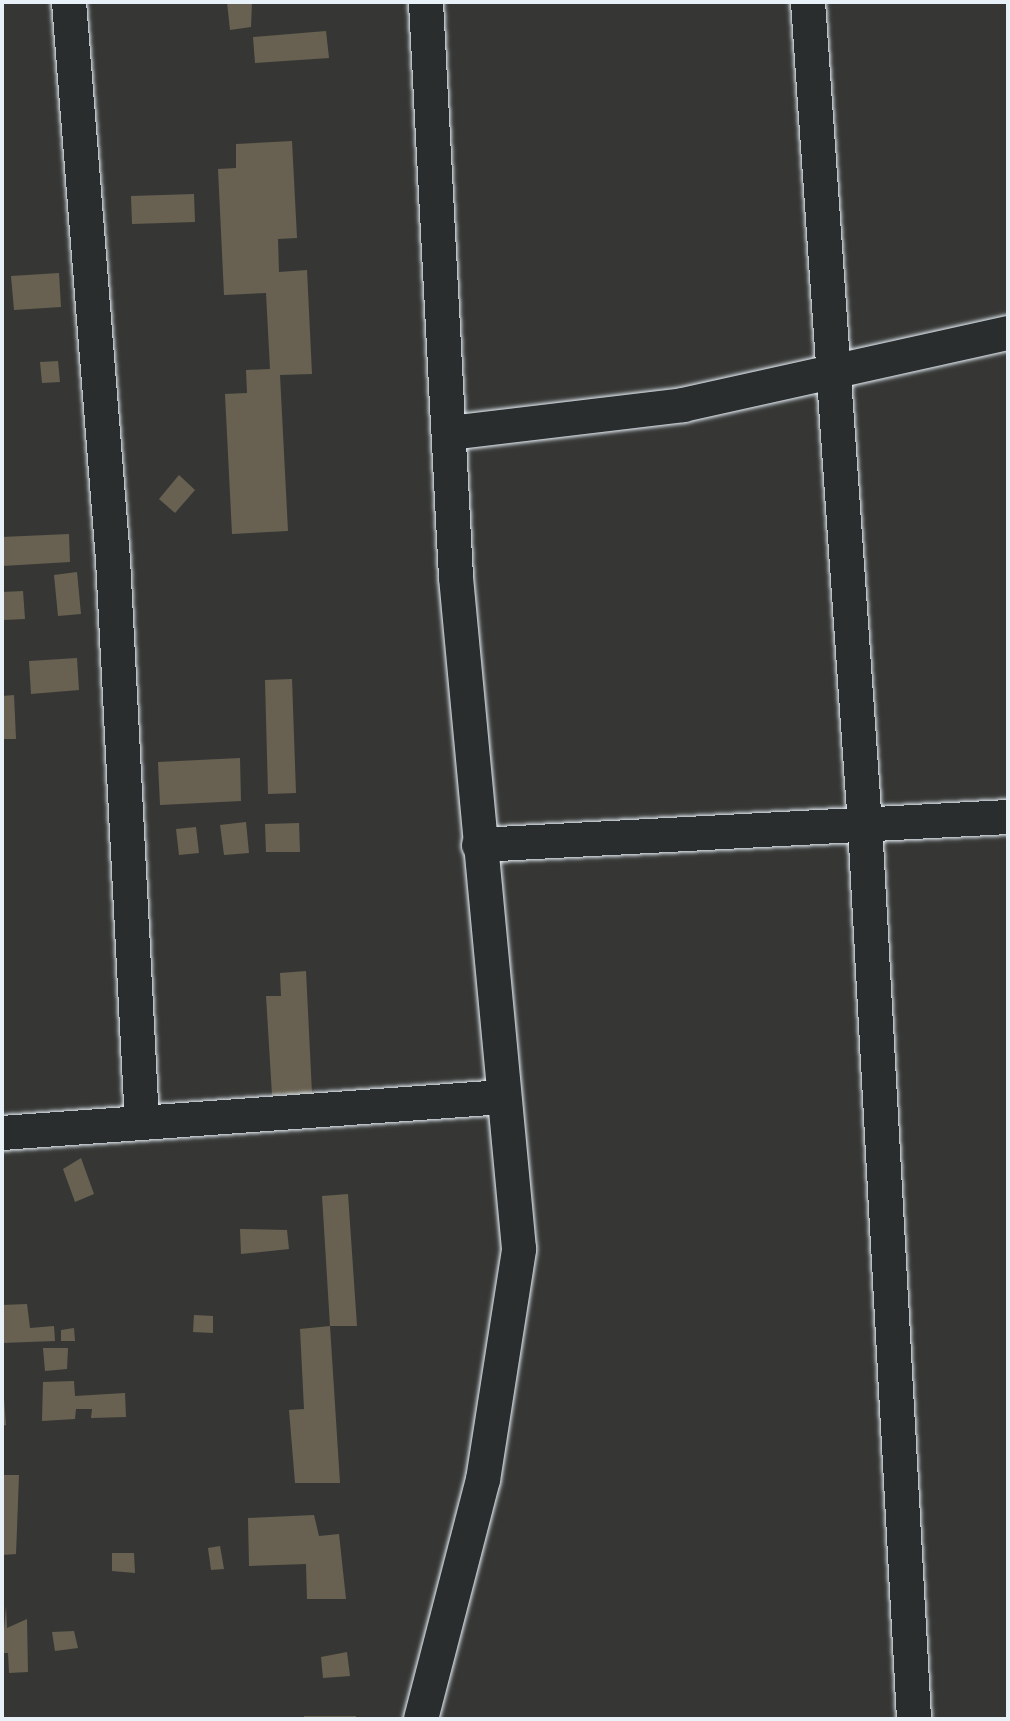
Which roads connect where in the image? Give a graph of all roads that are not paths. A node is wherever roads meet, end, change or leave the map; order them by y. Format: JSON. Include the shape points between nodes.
{"nodes":[{"id":1,"x":69,"y":2,"type":"edge"},
{"id":2,"x":426,"y":2,"type":"edge"},
{"id":3,"x":808,"y":2,"type":"edge"},
{"id":4,"x":1008,"y":333,"type":"edge"},
{"id":5,"x":830,"y":369,"type":"junction"},
{"id":6,"x":449,"y":433,"type":"junction"},
{"id":7,"x":1008,"y":817,"type":"edge"},
{"id":8,"x":865,"y":825,"type":"junction"},
{"id":9,"x":479,"y":845,"type":"junction"},
{"id":10,"x":503,"y":1097,"type":"junction"},
{"id":11,"x":142,"y":1123,"type":"junction"},
{"id":12,"x":2,"y":1133,"type":"edge"},
{"id":13,"x":421,"y":1719,"type":"edge"},
{"id":14,"x":914,"y":1719,"type":"edge"}],
"edges":[{"from":1,"to":11,"type":"street","via":[[113,560]]},
{"from":2,"to":6,"type":"street"},
{"from":3,"to":5,"type":"street"},
{"from":4,"to":5,"type":"street"},
{"from":5,"to":6,"type":"street","via":[[683,405]]},
{"from":5,"to":8,"type":"street"},
{"from":6,"to":9,"type":"street"},
{"from":7,"to":8,"type":"street"},
{"from":8,"to":9,"type":"street"},
{"from":8,"to":14,"type":"street"},
{"from":9,"to":10,"type":"street"},
{"from":10,"to":11,"type":"street"},
{"from":10,"to":13,"type":"street","via":[[519,1249],[483,1480]]},
{"from":11,"to":12,"type":"street"}]}
